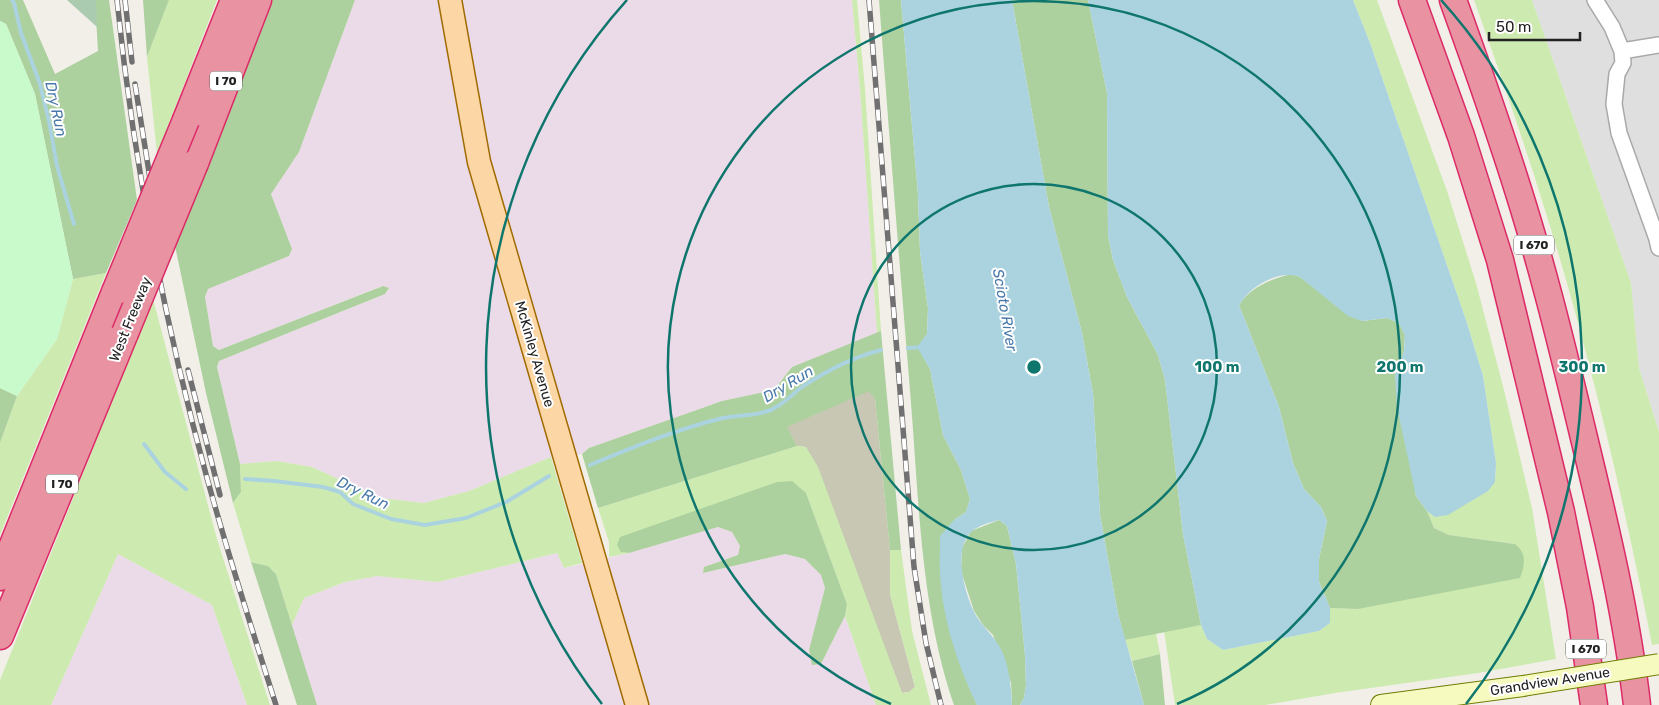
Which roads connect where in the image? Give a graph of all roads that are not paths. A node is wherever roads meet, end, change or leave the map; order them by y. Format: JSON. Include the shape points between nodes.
{"nodes":[{"id":1,"x":234,"y":0,"type":"edge"},
{"id":2,"x":258,"y":0,"type":"edge"},
{"id":3,"x":450,"y":0,"type":"edge"},
{"id":4,"x":1397,"y":0,"type":"edge"},
{"id":5,"x":1412,"y":0,"type":"edge"},
{"id":6,"x":1453,"y":0,"type":"edge"},
{"id":7,"x":1595,"y":0,"type":"edge"},
{"id":8,"x":1659,"y":44,"type":"edge"},
{"id":9,"x":1622,"y":51,"type":"junction"},
{"id":10,"x":1461,"y":136,"type":"junction"},
{"id":11,"x":1659,"y":248,"type":"edge"},
{"id":12,"x":0,"y":577,"type":"edge"},
{"id":13,"x":1580,"y":607,"type":"junction"},
{"id":14,"x":0,"y":636,"type":"edge"},
{"id":15,"x":1632,"y":661,"type":"junction"},
{"id":16,"x":1659,"y":664,"type":"edge"},
{"id":17,"x":637,"y":705,"type":"edge"},
{"id":18,"x":1381,"y":705,"type":"edge"},
{"id":19,"x":1576,"y":705,"type":"edge"},
{"id":20,"x":1594,"y":705,"type":"edge"},
{"id":21,"x":1637,"y":705,"type":"edge"},
{"id":22,"x":1645,"y":705,"type":"edge"}],
"edges":[{"from":1,"to":12,"type":"highway","name":"West Freeway","number":"I 70","bridge":true},
{"from":2,"to":14,"type":"highway","name":"West Freeway","number":"I 70","bridge":true,"via":[[195,163]]},
{"from":3,"to":17,"type":"main road","name":"McKinley Avenue","via":[[479,162]]},
{"from":4,"to":10,"type":"highway"},
{"from":5,"to":10,"type":"highway","number":"I 670"},
{"from":6,"to":15,"type":"highway","number":"I 670","via":[[1493,110],[1557,327],[1600,505]]},
{"from":7,"to":9,"type":"street"},
{"from":8,"to":9,"type":"street"},
{"from":9,"to":11,"type":"street","via":[[1623,64],[1617,74],[1614,104],[1619,133]]},
{"from":10,"to":13,"type":"highway","number":"I 670","via":[[1500,260],[1533,390],[1562,512]]},
{"from":13,"to":19,"type":"highway"},
{"from":13,"to":20,"type":"highway","number":"I 670"},
{"from":15,"to":21,"type":"highway","number":"I 670"},
{"from":15,"to":22,"type":"highway"},
{"from":16,"to":18,"type":"main road","name":"Grandview Avenue","bridge":true}]}
